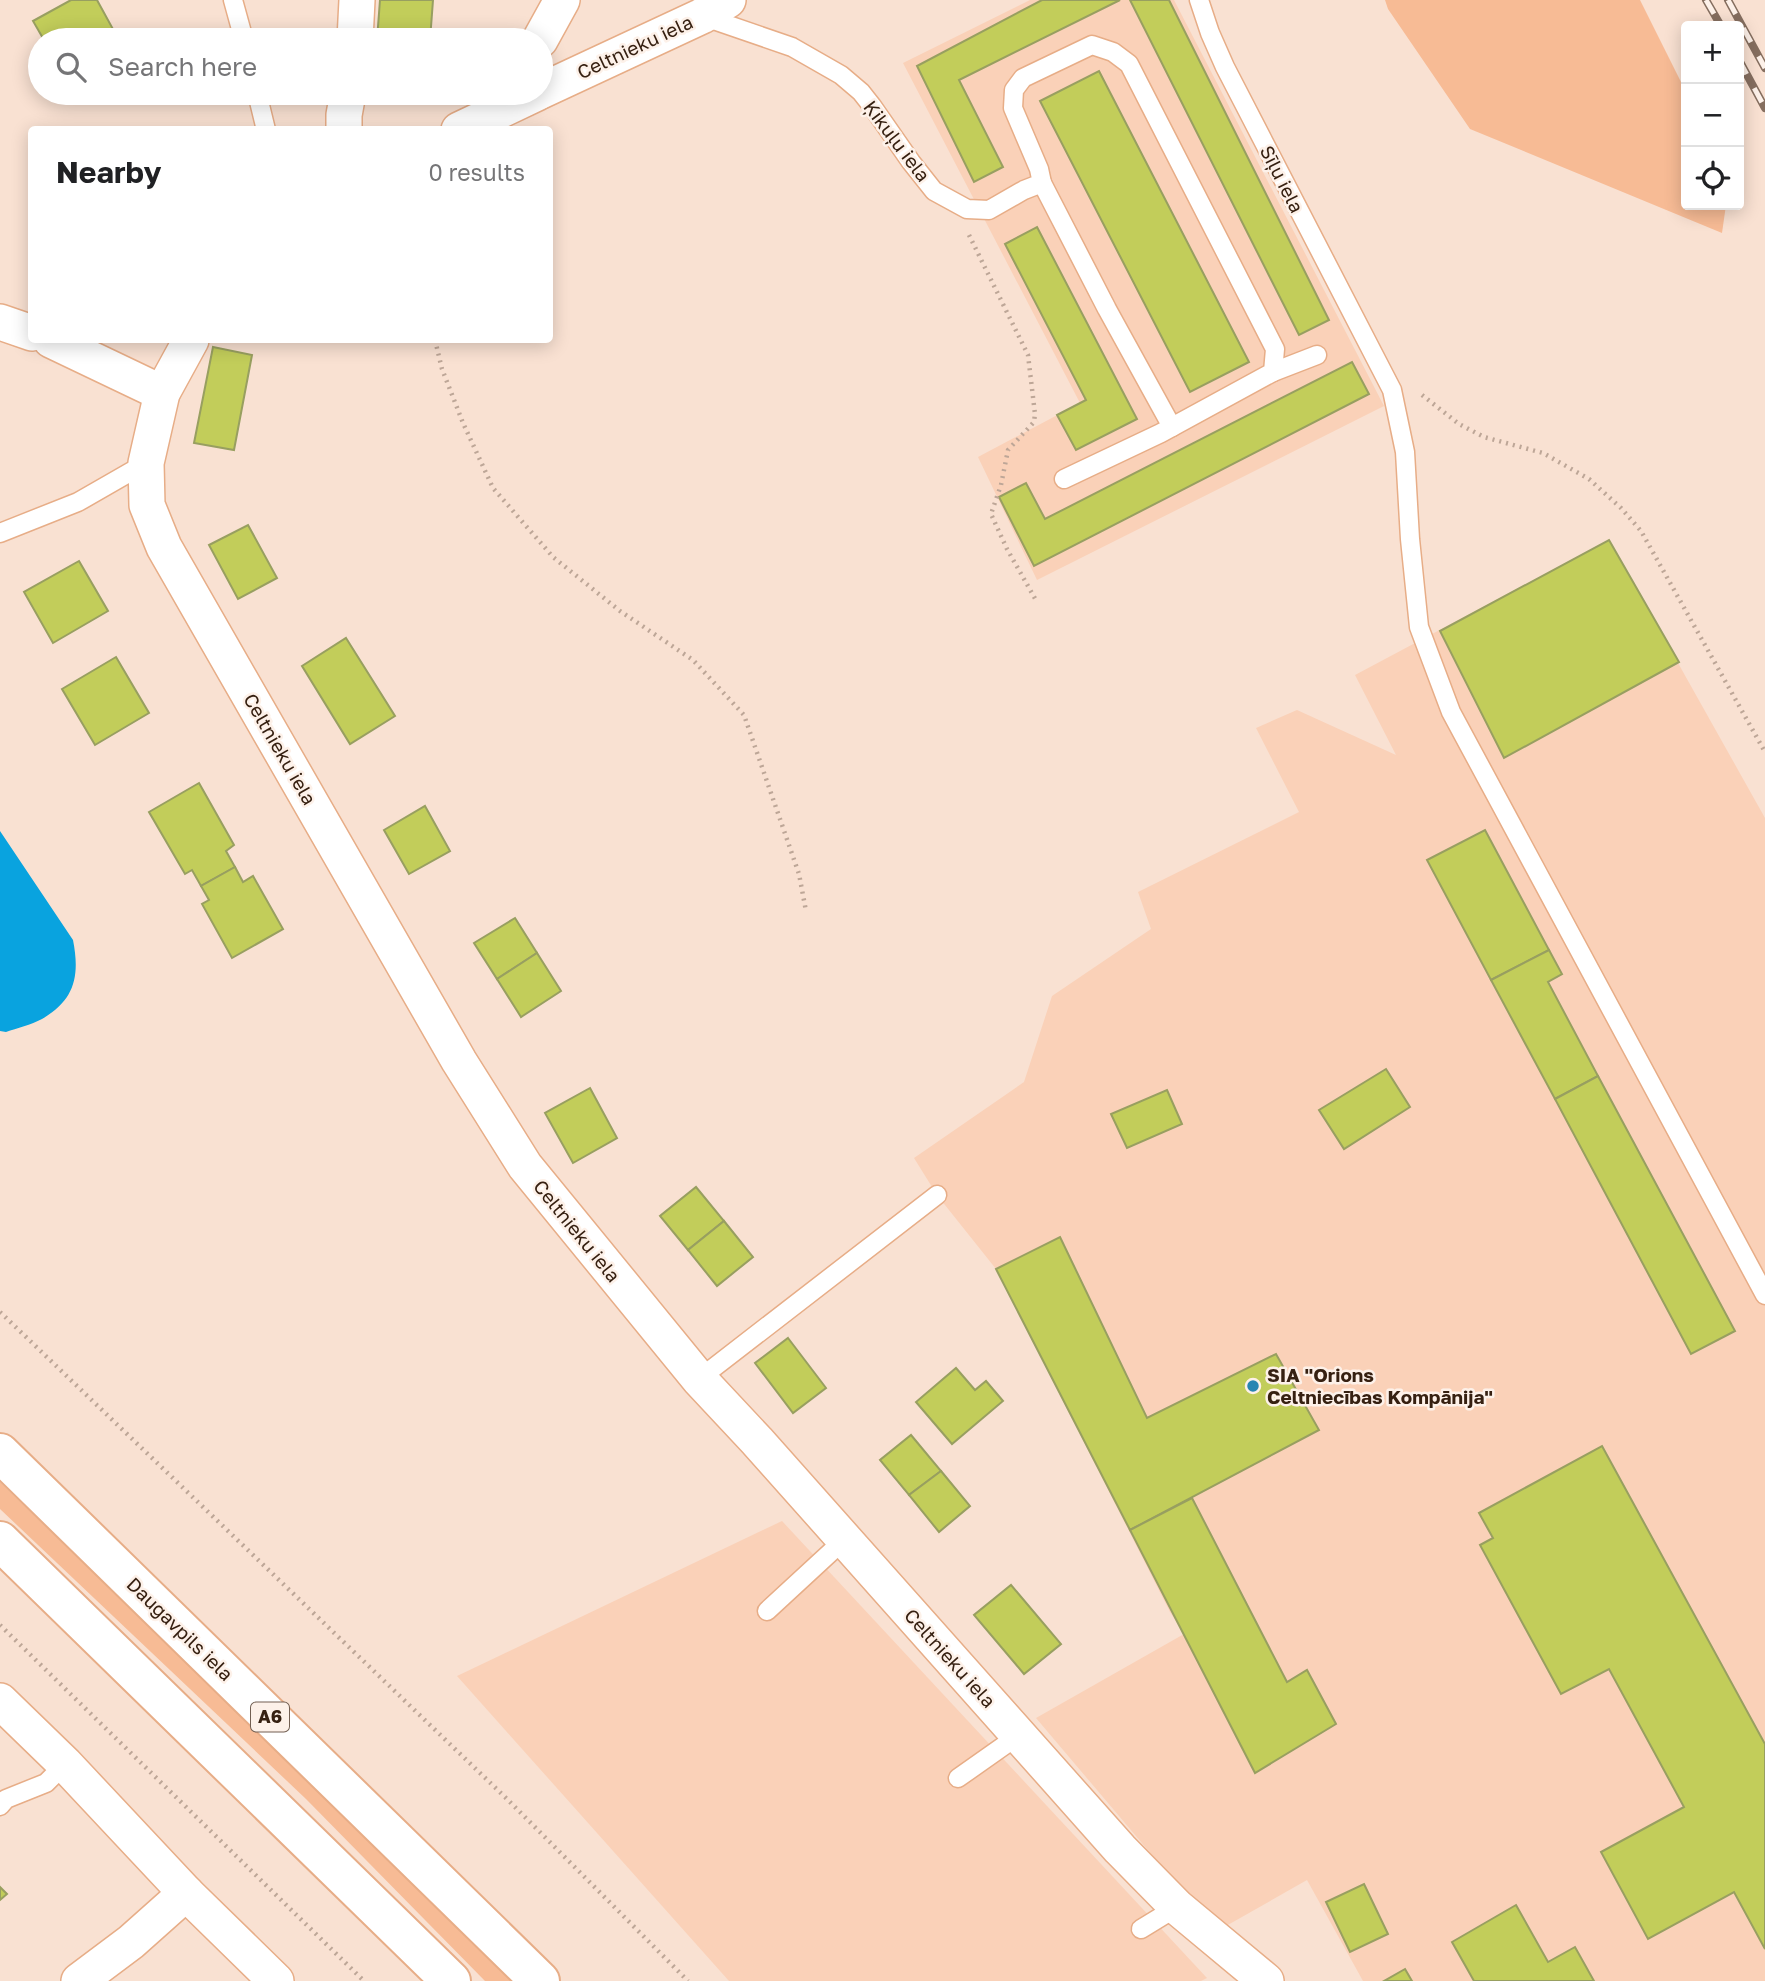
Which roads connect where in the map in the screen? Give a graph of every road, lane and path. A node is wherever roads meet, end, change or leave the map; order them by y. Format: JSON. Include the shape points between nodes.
{"nodes":[{"id":1,"x":233,"y":0,"type":"edge"},
{"id":2,"x":357,"y":0,"type":"edge"},
{"id":3,"x":562,"y":0,"type":"edge"},
{"id":4,"x":1199,"y":0,"type":"edge"},
{"id":5,"x":715,"y":8,"type":"edge"},
{"id":6,"x":241,"y":28,"type":"edge"},
{"id":7,"x":356,"y":28,"type":"edge"},
{"id":8,"x":547,"y":28,"type":"edge"},
{"id":9,"x":553,"y":84,"type":"edge"},
{"id":10,"x":260,"y":105,"type":"edge"},
{"id":11,"x":346,"y":105,"type":"edge"},
{"id":12,"x":509,"y":105,"type":"edge"},
{"id":13,"x":265,"y":126,"type":"edge"},
{"id":14,"x":344,"y":126,"type":"edge"},
{"id":15,"x":467,"y":126,"type":"edge"},
{"id":16,"x":1042,"y":183,"type":"junction"},
{"id":17,"x":951,"y":198,"type":"junction"},
{"id":18,"x":0,"y":322,"type":"edge"},
{"id":19,"x":28,"y":332,"type":"edge"},
{"id":20,"x":57,"y":343,"type":"edge"},
{"id":21,"x":189,"y":343,"type":"edge"},
{"id":22,"x":436,"y":343,"type":"edge"},
{"id":23,"x":1317,"y":355,"type":"dead end"},
{"id":24,"x":1273,"y":372,"type":"junction"},
{"id":25,"x":162,"y":393,"type":"junction"},
{"id":26,"x":1421,"y":394,"type":"dead end"},
{"id":27,"x":1172,"y":427,"type":"junction"},
{"id":28,"x":146,"y":463,"type":"junction"},
{"id":29,"x":1064,"y":479,"type":"dead end"},
{"id":30,"x":0,"y":533,"type":"edge"},
{"id":31,"x":1037,"y":602,"type":"dead end"},
{"id":32,"x":1765,"y":752,"type":"edge"},
{"id":33,"x":806,"y":911,"type":"dead end"},
{"id":34,"x":937,"y":1195,"type":"dead end"},
{"id":35,"x":1765,"y":1295,"type":"edge"},
{"id":36,"x":0,"y":1312,"type":"edge"},
{"id":37,"x":699,"y":1379,"type":"junction"},
{"id":38,"x":0,"y":1453,"type":"edge"},
{"id":39,"x":845,"y":1539,"type":"junction"},
{"id":40,"x":0,"y":1541,"type":"edge"},
{"id":41,"x":767,"y":1611,"type":"dead end"},
{"id":42,"x":0,"y":1625,"type":"edge"},
{"id":43,"x":0,"y":1701,"type":"edge"},
{"id":44,"x":1019,"y":1735,"type":"junction"},
{"id":45,"x":65,"y":1764,"type":"junction"},
{"id":46,"x":958,"y":1778,"type":"dead end"},
{"id":47,"x":0,"y":1806,"type":"edge"},
{"id":48,"x":186,"y":1893,"type":"junction"},
{"id":49,"x":1177,"y":1907,"type":"junction"},
{"id":50,"x":1141,"y":1929,"type":"dead end"},
{"id":51,"x":79,"y":1981,"type":"edge"},
{"id":52,"x":276,"y":1981,"type":"edge"},
{"id":53,"x":364,"y":1981,"type":"edge"},
{"id":54,"x":452,"y":1981,"type":"edge"},
{"id":55,"x":540,"y":1981,"type":"edge"},
{"id":56,"x":688,"y":1981,"type":"edge"},
{"id":57,"x":1266,"y":1981,"type":"edge"}],
"edges":[{"from":1,"to":6,"type":"lane"},
{"from":2,"to":7,"type":"street"},
{"from":3,"to":8,"type":"street"},
{"from":4,"to":35,"type":"lane","name":"Sīļu iela","via":[[1225,67],[1392,390],[1405,452],[1419,627],[1451,712]]},
{"from":5,"to":9,"type":"street","name":"Celtnieku iela"},
{"from":5,"to":17,"type":"lane","name":"Ķikuļu iela","via":[[841,75],[861,92],[934,191]]},
{"from":10,"to":13,"type":"lane"},
{"from":11,"to":14,"type":"street"},
{"from":12,"to":15,"type":"street","name":"Celtnieku iela"},
{"from":16,"to":17,"type":"lane","name":"Ķikuļu iela","via":[[989,210],[967,209]]},
{"from":16,"to":24,"type":"lane","via":[[1013,108],[1014,90],[1023,78],[1092,45],[1113,52],[1129,64],[1275,349]]},
{"from":16,"to":27,"type":"lane"},
{"from":17,"to":31,"type":"path","via":[[1028,355],[1034,422],[1008,450],[991,514]]},
{"from":18,"to":19,"type":"street"},
{"from":20,"to":25,"type":"street"},
{"from":21,"to":25,"type":"street","name":"Celtnieku iela"},
{"from":22,"to":33,"type":"path","via":[[450,391],[494,488],[553,557],[620,611],[693,660],[744,715],[799,874]]},
{"from":23,"to":24,"type":"lane"},
{"from":24,"to":27,"type":"lane"},
{"from":25,"to":28,"type":"street","name":"Celtnieku iela"},
{"from":26,"to":32,"type":"path","via":[[1484,437],[1544,453],[1562,463],[1622,508],[1641,531]]},
{"from":27,"to":29,"type":"lane"},
{"from":28,"to":30,"type":"lane","via":[[78,502]]},
{"from":28,"to":37,"type":"street","name":"Celtnieku iela","via":[[147,505],[164,547],[459,1061],[524,1166]]},
{"from":34,"to":37,"type":"lane"},
{"from":36,"to":56,"type":"path","via":[[505,1797]]},
{"from":37,"to":39,"type":"street","name":"Celtnieku iela"},
{"from":38,"to":55,"type":"highway","name":"Daugavpils iela","number":"A6"},
{"from":39,"to":41,"type":"lane"},
{"from":39,"to":44,"type":"street","name":"Celtnieku iela"},
{"from":40,"to":54,"type":"highway"},
{"from":42,"to":53,"type":"path"},
{"from":43,"to":45,"type":"street"},
{"from":44,"to":46,"type":"lane"},
{"from":44,"to":49,"type":"street","name":"Celtnieku iela"},
{"from":45,"to":47,"type":"lane","via":[[46,1783],[6,1799]]},
{"from":45,"to":48,"type":"street"},
{"from":48,"to":51,"type":"street"},
{"from":48,"to":52,"type":"street"},
{"from":49,"to":50,"type":"lane"},
{"from":49,"to":57,"type":"street","name":"Celtnieku iela"}]}
